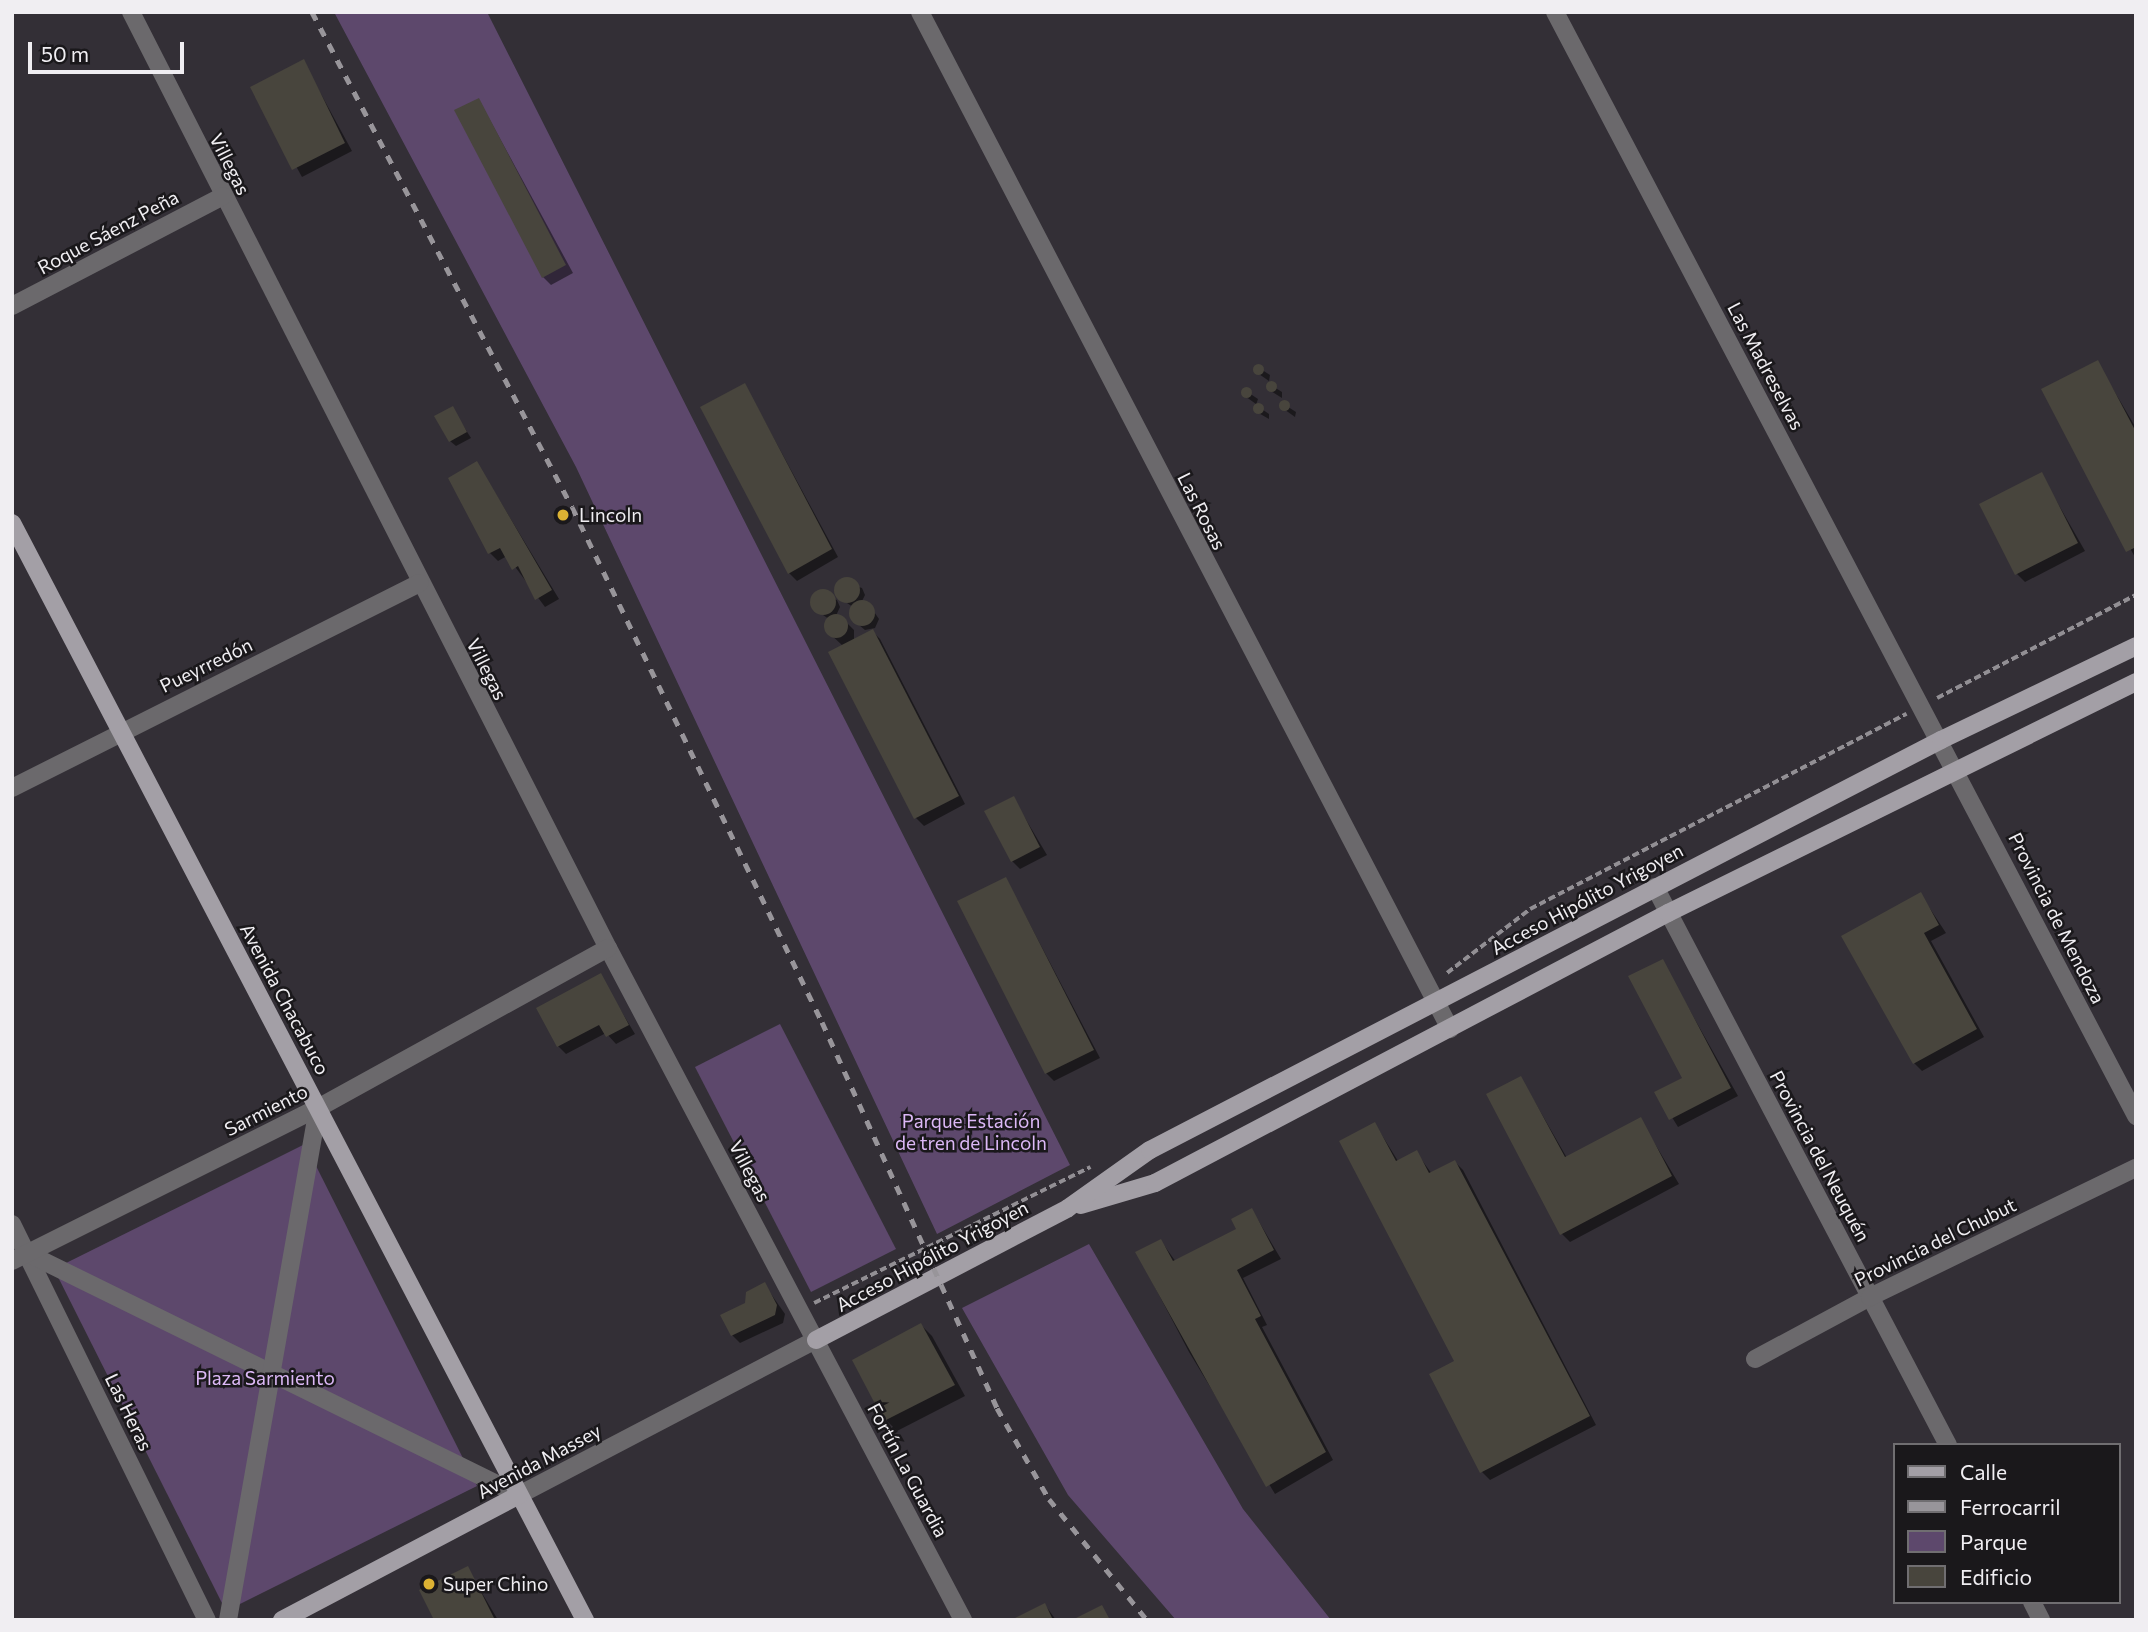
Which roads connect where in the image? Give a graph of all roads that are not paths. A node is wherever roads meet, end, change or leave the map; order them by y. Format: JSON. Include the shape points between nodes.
{"nodes":[{"id":1,"x":131,"y":12,"type":"edge"},
{"id":2,"x":920,"y":12,"type":"edge"},
{"id":3,"x":1555,"y":12,"type":"edge"},
{"id":4,"x":223,"y":196,"type":"junction"},
{"id":5,"x":12,"y":306,"type":"edge"},
{"id":6,"x":12,"y":523,"type":"edge"},
{"id":7,"x":419,"y":583,"type":"junction"},
{"id":8,"x":2136,"y":646,"type":"edge"},
{"id":9,"x":2136,"y":682,"type":"edge"},
{"id":10,"x":121,"y":731,"type":"junction"},
{"id":11,"x":1941,"y":740,"type":"junction"},
{"id":12,"x":1956,"y":770,"type":"junction"},
{"id":13,"x":12,"y":788,"type":"edge"},
{"id":14,"x":1655,"y":887,"type":"junction"},
{"id":15,"x":1668,"y":914,"type":"junction"},
{"id":16,"x":608,"y":947,"type":"junction"},
{"id":17,"x":1430,"y":995,"type":"junction"},
{"id":18,"x":1450,"y":1028,"type":"junction"},
{"id":19,"x":318,"y":1108,"type":"junction"},
{"id":20,"x":2136,"y":1116,"type":"edge"},
{"id":21,"x":2136,"y":1168,"type":"edge"},
{"id":22,"x":1068,"y":1208,"type":"junction"},
{"id":23,"x":12,"y":1224,"type":"edge"},
{"id":24,"x":20,"y":1257,"type":"edge"},
{"id":25,"x":1870,"y":1297,"type":"junction"},
{"id":26,"x":816,"y":1340,"type":"junction"},
{"id":27,"x":1755,"y":1359,"type":"dead end"},
{"id":28,"x":271,"y":1375,"type":"junction"},
{"id":29,"x":1947,"y":1443,"type":"edge"},
{"id":30,"x":519,"y":1495,"type":"junction"},
{"id":31,"x":2033,"y":1604,"type":"edge"},
{"id":32,"x":207,"y":1620,"type":"edge"},
{"id":33,"x":228,"y":1620,"type":"edge"},
{"id":34,"x":282,"y":1620,"type":"edge"},
{"id":35,"x":586,"y":1620,"type":"edge"},
{"id":36,"x":963,"y":1620,"type":"edge"},
{"id":37,"x":2041,"y":1620,"type":"edge"}],
"edges":[{"from":1,"to":4,"type":"street","name":"Villegas"},
{"from":2,"to":17,"type":"street","name":"Las Rosas"},
{"from":3,"to":11,"type":"street","name":"Las Madreselvas"},
{"from":4,"to":5,"type":"street","name":"Roque Sáenz Peña"},
{"from":4,"to":7,"type":"street","name":"Villegas"},
{"from":6,"to":10,"type":"main road","name":"Avenida Chacabuco"},
{"from":7,"to":10,"type":"street","name":"Pueyrredón"},
{"from":7,"to":16,"type":"street","name":"Villegas"},
{"from":8,"to":11,"type":"main road","name":"Acceso Hipólito Yrigoyen"},
{"from":9,"to":12,"type":"main road","name":"Acceso Hipólito Yrigoyen"},
{"from":10,"to":13,"type":"street","name":"Pueyrredón"},
{"from":10,"to":19,"type":"main road","name":"Avenida Chacabuco"},
{"from":11,"to":12,"type":"street","name":"Provincia de Mendoza"},
{"from":11,"to":14,"type":"main road","name":"Acceso Hipólito Yrigoyen"},
{"from":12,"to":15,"type":"main road","name":"Acceso Hipólito Yrigoyen"},
{"from":12,"to":20,"type":"street","name":"Provincia de Mendoza"},
{"from":14,"to":15,"type":"street","name":"Provincia del Neuquén"},
{"from":14,"to":17,"type":"main road","name":"Acceso Hipólito Yrigoyen"},
{"from":15,"to":18,"type":"main road","name":"Acceso Hipólito Yrigoyen"},
{"from":15,"to":25,"type":"street","name":"Provincia del Neuquén"},
{"from":16,"to":19,"type":"street","name":"Sarmiento"},
{"from":16,"to":26,"type":"street","name":"Villegas"},
{"from":17,"to":18,"type":"street","name":"Las Rosas"},
{"from":17,"to":22,"type":"main road","name":"Acceso Hipólito Yrigoyen","via":[[1150,1150]]},
{"from":18,"to":22,"type":"main road","name":"Acceso Hipólito Yrigoyen","via":[[1155,1183]]},
{"from":19,"to":24,"type":"street","name":"Sarmiento"},
{"from":19,"to":28,"type":"street"},
{"from":19,"to":30,"type":"main road","name":"Avenida Chacabuco"},
{"from":21,"to":25,"type":"street","name":"Provincia del Chubut"},
{"from":22,"to":26,"type":"main road","name":"Acceso Hipólito Yrigoyen"},
{"from":23,"to":24,"type":"street","name":"Las Heras"},
{"from":24,"to":28,"type":"street"},
{"from":24,"to":32,"type":"street","name":"Las Heras"},
{"from":25,"to":27,"type":"street","name":"Provincia del Chubut"},
{"from":25,"to":29,"type":"street","name":"Provincia del Neuquén"},
{"from":26,"to":30,"type":"street","name":"Avenida Massey"},
{"from":26,"to":36,"type":"street","name":"Fortín La Guardia"},
{"from":28,"to":30,"type":"street"},
{"from":28,"to":33,"type":"street"},
{"from":30,"to":34,"type":"main road","name":"Avenida Massey"},
{"from":30,"to":35,"type":"main road","name":"Avenida Chacabuco"},
{"from":31,"to":37,"type":"street"}]}
